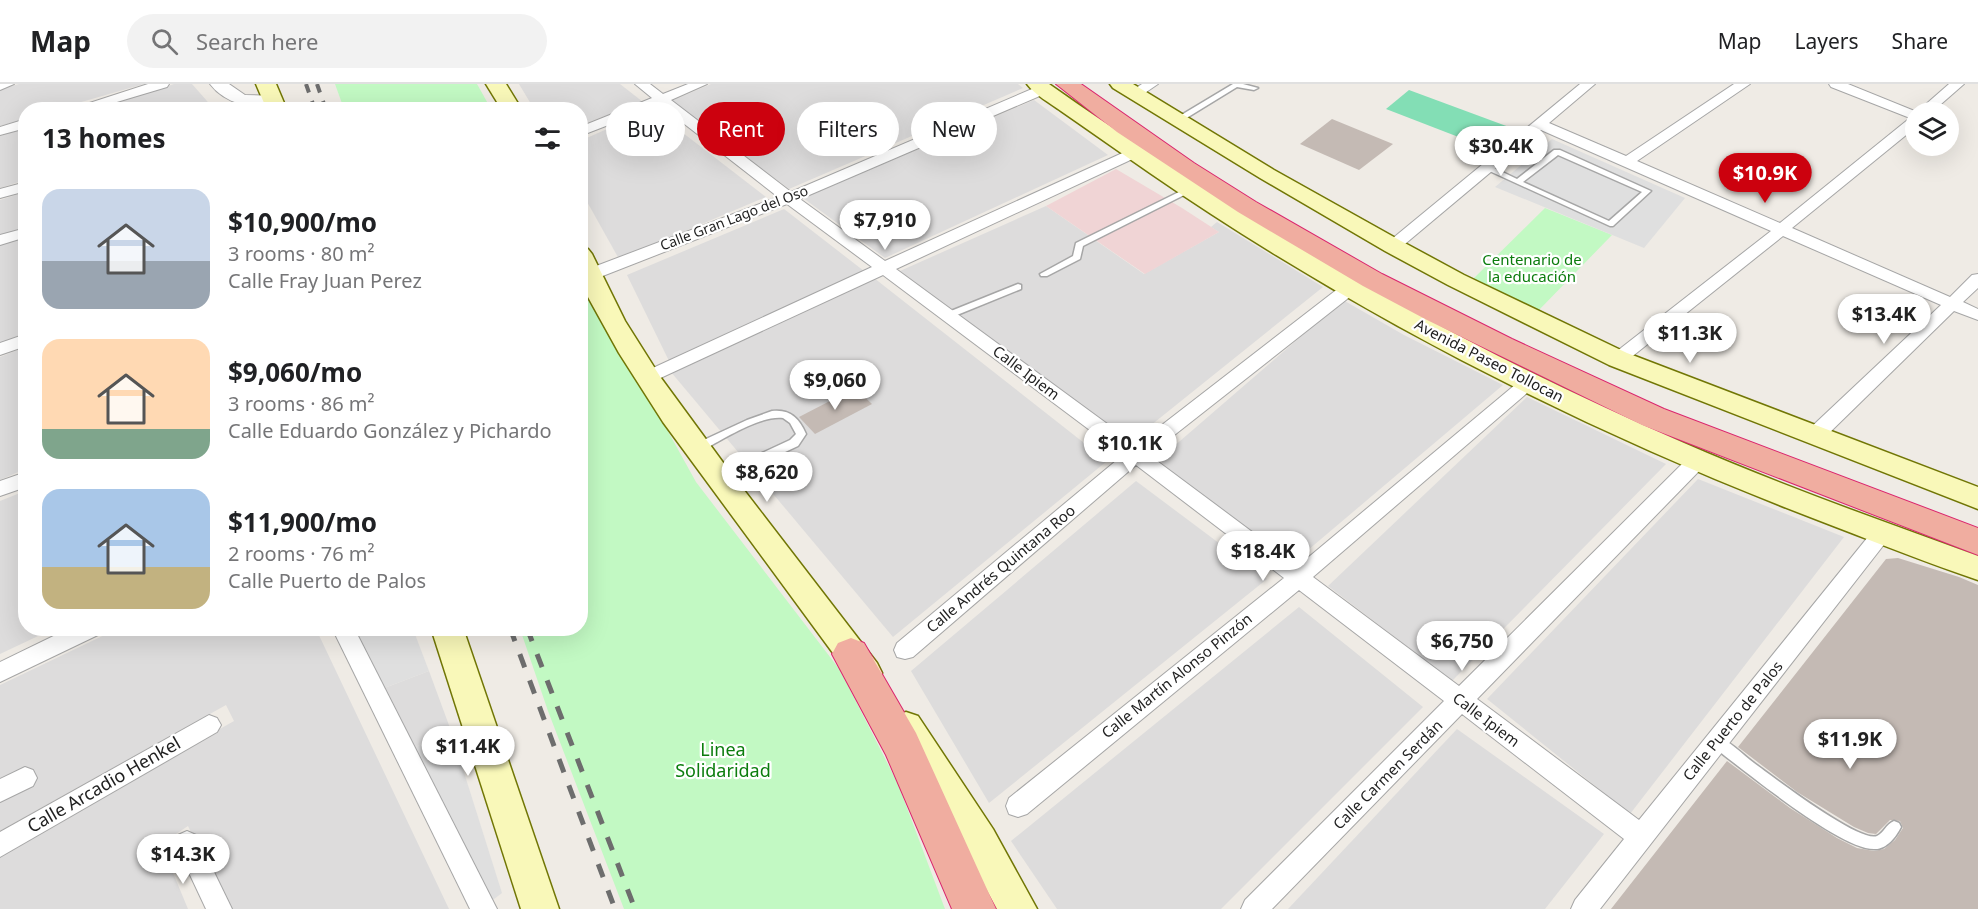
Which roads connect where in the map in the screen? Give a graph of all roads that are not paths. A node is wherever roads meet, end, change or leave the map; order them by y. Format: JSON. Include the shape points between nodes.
{"nodes":[{"id":1,"x":7,"y":84,"type":"edge"},
{"id":2,"x":162,"y":84,"type":"edge"},
{"id":3,"x":219,"y":84,"type":"edge"},
{"id":4,"x":496,"y":84,"type":"edge"},
{"id":5,"x":642,"y":84,"type":"edge"},
{"id":6,"x":700,"y":84,"type":"edge"},
{"id":7,"x":1099,"y":84,"type":"edge"},
{"id":8,"x":1588,"y":84,"type":"edge"},
{"id":9,"x":1743,"y":84,"type":"edge"},
{"id":10,"x":1836,"y":84,"type":"edge"},
{"id":11,"x":1957,"y":84,"type":"edge"},
{"id":12,"x":0,"y":86,"type":"edge"},
{"id":13,"x":1049,"y":86,"type":"edge"},
{"id":14,"x":1135,"y":87,"type":"edge"},
{"id":15,"x":1254,"y":88,"type":"dead end"},
{"id":16,"x":663,"y":100,"type":"junction"},
{"id":17,"x":101,"y":102,"type":"edge"},
{"id":18,"x":272,"y":102,"type":"edge"},
{"id":19,"x":507,"y":102,"type":"edge"},
{"id":20,"x":1936,"y":102,"type":"edge"},
{"id":21,"x":1905,"y":113,"type":"edge"},
{"id":22,"x":1178,"y":120,"type":"junction"},
{"id":23,"x":1539,"y":124,"type":"junction"},
{"id":24,"x":18,"y":125,"type":"edge"},
{"id":25,"x":1905,"y":127,"type":"edge"},
{"id":26,"x":588,"y":129,"type":"edge"},
{"id":27,"x":0,"y":131,"type":"edge"},
{"id":28,"x":1134,"y":153,"type":"junction"},
{"id":29,"x":1627,"y":162,"type":"junction"},
{"id":30,"x":1487,"y":168,"type":"junction"},
{"id":31,"x":1518,"y":182,"type":"junction"},
{"id":32,"x":18,"y":189,"type":"edge"},
{"id":33,"x":1191,"y":190,"type":"junction"},
{"id":34,"x":0,"y":195,"type":"edge"},
{"id":35,"x":789,"y":198,"type":"junction"},
{"id":36,"x":1781,"y":230,"type":"junction"},
{"id":37,"x":18,"y":234,"type":"edge"},
{"id":38,"x":0,"y":240,"type":"edge"},
{"id":39,"x":1394,"y":246,"type":"junction"},
{"id":40,"x":588,"y":264,"type":"edge"},
{"id":41,"x":887,"y":269,"type":"junction"},
{"id":42,"x":588,"y":270,"type":"edge"},
{"id":43,"x":1044,"y":274,"type":"dead end"},
{"id":44,"x":1978,"y":279,"type":"edge"},
{"id":45,"x":1018,"y":287,"type":"dead end"},
{"id":46,"x":1350,"y":288,"type":"junction"},
{"id":47,"x":1953,"y":304,"type":"junction"},
{"id":48,"x":949,"y":315,"type":"junction"},
{"id":49,"x":1978,"y":315,"type":"edge"},
{"id":50,"x":18,"y":342,"type":"edge"},
{"id":51,"x":0,"y":349,"type":"edge"},
{"id":52,"x":1618,"y":359,"type":"junction"},
{"id":53,"x":648,"y":377,"type":"junction"},
{"id":54,"x":1528,"y":382,"type":"junction"},
{"id":55,"x":1814,"y":436,"type":"junction"},
{"id":56,"x":696,"y":448,"type":"junction"},
{"id":57,"x":1136,"y":455,"type":"junction"},
{"id":58,"x":1697,"y":461,"type":"junction"},
{"id":59,"x":718,"y":478,"type":"junction"},
{"id":60,"x":18,"y":482,"type":"edge"},
{"id":61,"x":0,"y":489,"type":"edge"},
{"id":62,"x":1978,"y":498,"type":"edge"},
{"id":63,"x":1978,"y":520,"type":"edge"},
{"id":64,"x":1883,"y":533,"type":"junction"},
{"id":65,"x":1978,"y":542,"type":"edge"},
{"id":66,"x":1978,"y":568,"type":"edge"},
{"id":67,"x":1298,"y":579,"type":"junction"},
{"id":68,"x":75,"y":636,"type":"edge"},
{"id":69,"x":347,"y":636,"type":"edge"},
{"id":70,"x":450,"y":636,"type":"edge"},
{"id":71,"x":905,"y":650,"type":"dead end"},
{"id":72,"x":851,"y":654,"type":"junction"},
{"id":73,"x":0,"y":672,"type":"edge"},
{"id":74,"x":1461,"y":702,"type":"junction"},
{"id":75,"x":209,"y":725,"type":"dead end"},
{"id":76,"x":1716,"y":742,"type":"junction"},
{"id":77,"x":25,"y":777,"type":"dead end"},
{"id":78,"x":0,"y":791,"type":"edge"},
{"id":79,"x":1018,"y":806,"type":"dead end"},
{"id":80,"x":1894,"y":827,"type":"dead end"},
{"id":81,"x":1640,"y":836,"type":"junction"},
{"id":82,"x":187,"y":843,"type":"dead end"},
{"id":83,"x":0,"y":845,"type":"edge"},
{"id":84,"x":219,"y":909,"type":"edge"},
{"id":85,"x":484,"y":909,"type":"edge"},
{"id":86,"x":540,"y":909,"type":"edge"},
{"id":87,"x":974,"y":909,"type":"edge"},
{"id":88,"x":1018,"y":909,"type":"edge"},
{"id":89,"x":1254,"y":909,"type":"edge"},
{"id":90,"x":1584,"y":909,"type":"edge"}],
"edges":[{"from":1,"to":12,"type":"street"},
{"from":2,"to":17,"type":"street"},
{"from":3,"to":18,"type":"street","via":[[233,98]]},
{"from":4,"to":19,"type":"main road"},
{"from":5,"to":16,"type":"street","name":"Calle Ipiem"},
{"from":6,"to":16,"type":"street"},
{"from":7,"to":63,"type":"highway","via":[[1269,195],[1487,318],[1674,402]]},
{"from":8,"to":23,"type":"street"},
{"from":9,"to":29,"type":"street"},
{"from":10,"to":21,"type":"street"},
{"from":11,"to":20,"type":"street"},
{"from":13,"to":28,"type":"main road","name":"Avenida Paseo Tollocan"},
{"from":13,"to":35,"type":"street","name":"Calle Gran Lago del Oso"},
{"from":13,"to":65,"type":"highway","name":"Avenida Paseo Tollocan","via":[[1109,116],[1360,274],[1438,316],[1664,422]]},
{"from":14,"to":22,"type":"main road"},
{"from":15,"to":22,"type":"lane","via":[[1236,85]]},
{"from":16,"to":26,"type":"street"},
{"from":16,"to":35,"type":"street","name":"Calle Ipiem"},
{"from":22,"to":39,"type":"main road"},
{"from":23,"to":29,"type":"street"},
{"from":23,"to":30,"type":"street"},
{"from":24,"to":27,"type":"street"},
{"from":25,"to":36,"type":"street"},
{"from":28,"to":33,"type":"main road","name":"Avenida Paseo Tollocan"},
{"from":28,"to":41,"type":"street"},
{"from":29,"to":36,"type":"street"},
{"from":30,"to":31,"type":"lane"},
{"from":30,"to":39,"type":"street"},
{"from":31,"to":31,"type":"lane","via":[[1610,224],[1647,191],[1557,152]]},
{"from":32,"to":34,"type":"street"},
{"from":33,"to":43,"type":"lane","via":[[1080,245],[1077,257]]},
{"from":33,"to":46,"type":"main road","name":"Avenida Paseo Tollocan"},
{"from":35,"to":40,"type":"street","name":"Calle Gran Lago del Oso"},
{"from":35,"to":41,"type":"street","name":"Calle Ipiem"},
{"from":36,"to":47,"type":"street"},
{"from":36,"to":52,"type":"street"},
{"from":37,"to":38,"type":"street"},
{"from":39,"to":52,"type":"main road"},
{"from":41,"to":48,"type":"street","name":"Calle Ipiem"},
{"from":41,"to":53,"type":"street"},
{"from":42,"to":53,"type":"main road"},
{"from":44,"to":47,"type":"street"},
{"from":45,"to":48,"type":"lane"},
{"from":46,"to":54,"type":"main road","name":"Avenida Paseo Tollocan","via":[[1434,336]]},
{"from":46,"to":57,"type":"street","name":"Calle Andrés Quintana Roo"},
{"from":47,"to":49,"type":"street"},
{"from":47,"to":55,"type":"street"},
{"from":48,"to":57,"type":"street","name":"Calle Ipiem"},
{"from":50,"to":51,"type":"street"},
{"from":52,"to":55,"type":"main road"},
{"from":53,"to":56,"type":"main road"},
{"from":54,"to":58,"type":"main road","name":"Avenida Paseo Tollocan"},
{"from":54,"to":67,"type":"street","name":"Calle Martín Alonso Pinzón"},
{"from":55,"to":62,"type":"main road"},
{"from":56,"to":59,"type":"main road"},
{"from":56,"to":59,"type":"lane","via":[[771,414],[789,416],[798,426],[801,434],[794,443]]},
{"from":57,"to":67,"type":"street","name":"Calle Ipiem"},
{"from":57,"to":71,"type":"street","name":"Calle Andrés Quintana Roo"},
{"from":58,"to":64,"type":"main road","name":"Avenida Paseo Tollocan"},
{"from":58,"to":74,"type":"street","name":"Calle Carmen Serdán"},
{"from":59,"to":72,"type":"main road"},
{"from":60,"to":61,"type":"street"},
{"from":64,"to":66,"type":"main road","name":"Avenida Paseo Tollocan"},
{"from":64,"to":76,"type":"street","name":"Calle Puerto de Palos"},
{"from":67,"to":74,"type":"street","name":"Calle Ipiem"},
{"from":67,"to":79,"type":"street","name":"Calle Martín Alonso Pinzón"},
{"from":68,"to":73,"type":"street"},
{"from":69,"to":85,"type":"street"},
{"from":70,"to":86,"type":"main road"},
{"from":72,"to":87,"type":"highway","via":[[902,746]]},
{"from":72,"to":88,"type":"main road","via":[[912,734]]},
{"from":74,"to":81,"type":"street","name":"Calle Ipiem"},
{"from":74,"to":89,"type":"street","name":"Calle Carmen Serdán"},
{"from":75,"to":83,"type":"street","name":"Calle Arcadio Henkel"},
{"from":76,"to":80,"type":"lane","via":[[1855,838],[1875,843],[1886,838]]},
{"from":76,"to":81,"type":"street","name":"Calle Puerto de Palos"},
{"from":77,"to":78,"type":"street"},
{"from":81,"to":90,"type":"street","name":"Calle Puerto de Palos"},
{"from":82,"to":84,"type":"street"}]}
